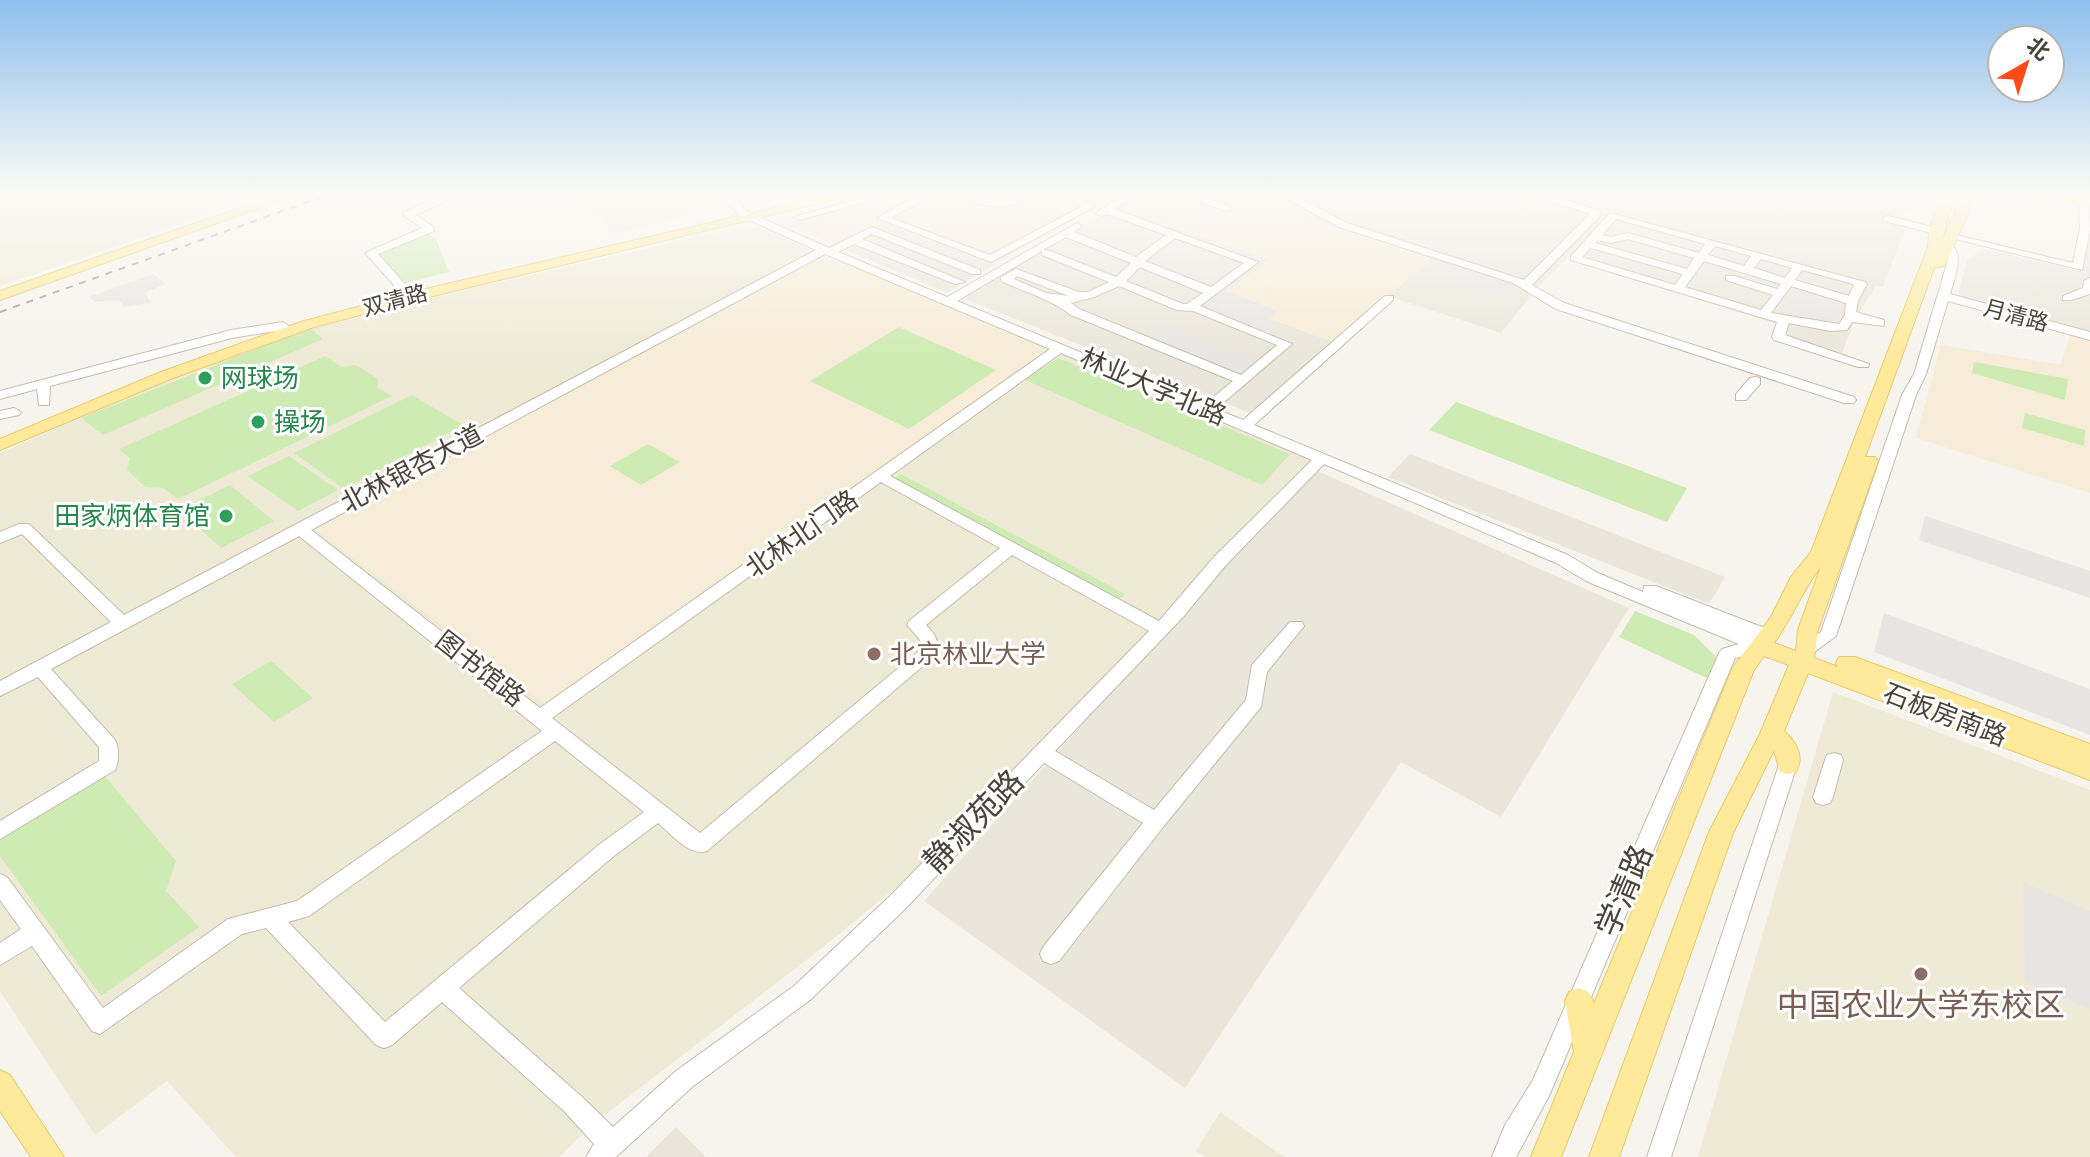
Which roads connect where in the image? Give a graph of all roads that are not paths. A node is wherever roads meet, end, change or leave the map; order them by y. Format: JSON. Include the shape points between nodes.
{"nodes":[{"id":1,"x":130,"y":248,"type":"edge"},
{"id":2,"x":135,"y":248,"type":"edge"},
{"id":3,"x":383,"y":248,"type":"edge"},
{"id":4,"x":606,"y":248,"type":"edge"},
{"id":5,"x":614,"y":248,"type":"edge"},
{"id":6,"x":820,"y":248,"type":"edge"},
{"id":7,"x":834,"y":248,"type":"edge"},
{"id":8,"x":873,"y":248,"type":"edge"},
{"id":9,"x":916,"y":248,"type":"edge"},
{"id":10,"x":962,"y":248,"type":"edge"},
{"id":11,"x":1012,"y":248,"type":"edge"},
{"id":12,"x":1040,"y":248,"type":"edge"},
{"id":13,"x":1101,"y":248,"type":"edge"},
{"id":14,"x":1156,"y":248,"type":"edge"},
{"id":15,"x":1213,"y":248,"type":"edge"},
{"id":16,"x":1412,"y":248,"type":"edge"},
{"id":17,"x":1562,"y":248,"type":"edge"},
{"id":18,"x":1584,"y":248,"type":"edge"},
{"id":19,"x":1616,"y":248,"type":"edge"},
{"id":20,"x":1670,"y":248,"type":"edge"},
{"id":21,"x":1708,"y":248,"type":"edge"},
{"id":22,"x":1733,"y":248,"type":"edge"},
{"id":23,"x":1935,"y":248,"type":"edge"},
{"id":24,"x":1942,"y":248,"type":"edge"},
{"id":25,"x":1949,"y":248,"type":"edge"},
{"id":26,"x":1992,"y":248,"type":"edge"},
{"id":27,"x":2083,"y":248,"type":"edge"},
{"id":28,"x":827,"y":251,"type":"junction"},
{"id":29,"x":955,"y":252,"type":"dead end"},
{"id":30,"x":1046,"y":253,"type":"dead end"},
{"id":31,"x":1755,"y":254,"type":"junction"},
{"id":32,"x":1701,"y":257,"type":"junction"},
{"id":33,"x":943,"y":259,"type":"junction"},
{"id":34,"x":1136,"y":263,"type":"junction"},
{"id":35,"x":1799,"y":266,"type":"junction"},
{"id":36,"x":927,"y":270,"type":"junction"},
{"id":37,"x":1747,"y":270,"type":"junction"},
{"id":38,"x":976,"y":272,"type":"dead end"},
{"id":39,"x":1690,"y":273,"type":"junction"},
{"id":40,"x":1730,"y":278,"type":"dead end"},
{"id":41,"x":2090,"y":281,"type":"edge"},
{"id":42,"x":959,"y":282,"type":"dead end"},
{"id":43,"x":1118,"y":282,"type":"junction"},
{"id":44,"x":1525,"y":286,"type":"junction"},
{"id":45,"x":1783,"y":288,"type":"junction"},
{"id":46,"x":1678,"y":289,"type":"junction"},
{"id":47,"x":1212,"y":292,"type":"junction"},
{"id":48,"x":407,"y":293,"type":"junction"},
{"id":49,"x":0,"y":294,"type":"edge"},
{"id":50,"x":1078,"y":296,"type":"junction"},
{"id":51,"x":1942,"y":296,"type":"junction"},
{"id":52,"x":1389,"y":298,"type":"dead end"},
{"id":53,"x":2067,"y":298,"type":"junction"},
{"id":54,"x":1852,"y":301,"type":"junction"},
{"id":55,"x":947,"y":302,"type":"junction"},
{"id":56,"x":1062,"y":302,"type":"junction"},
{"id":57,"x":2090,"y":304,"type":"edge"},
{"id":58,"x":1189,"y":308,"type":"junction"},
{"id":59,"x":1764,"y":315,"type":"junction"},
{"id":60,"x":1784,"y":320,"type":"junction"},
{"id":61,"x":283,"y":326,"type":"junction"},
{"id":62,"x":2061,"y":328,"type":"junction"},
{"id":63,"x":2090,"y":336,"type":"edge"},
{"id":64,"x":1060,"y":348,"type":"junction"},
{"id":65,"x":1863,"y":364,"type":"dead end"},
{"id":66,"x":1242,"y":380,"type":"junction"},
{"id":67,"x":1755,"y":381,"type":"dead end"},
{"id":68,"x":43,"y":384,"type":"junction"},
{"id":69,"x":0,"y":395,"type":"edge"},
{"id":70,"x":1741,"y":397,"type":"dead end"},
{"id":71,"x":1849,"y":400,"type":"dead end"},
{"id":72,"x":44,"y":402,"type":"dead end"},
{"id":73,"x":1207,"y":409,"type":"junction"},
{"id":74,"x":1245,"y":425,"type":"junction"},
{"id":75,"x":0,"y":438,"type":"edge"},
{"id":76,"x":0,"y":445,"type":"edge"},
{"id":77,"x":1323,"y":457,"type":"junction"},
{"id":78,"x":882,"y":477,"type":"junction"},
{"id":79,"x":1864,"y":502,"type":"junction"},
{"id":80,"x":300,"y":529,"type":"junction"},
{"id":81,"x":0,"y":538,"type":"edge"},
{"id":82,"x":1010,"y":548,"type":"junction"},
{"id":83,"x":123,"y":624,"type":"junction"},
{"id":84,"x":1296,"y":626,"type":"dead end"},
{"id":85,"x":1161,"y":630,"type":"junction"},
{"id":86,"x":1765,"y":640,"type":"junction"},
{"id":87,"x":1804,"y":655,"type":"junction"},
{"id":88,"x":40,"y":668,"type":"junction"},
{"id":89,"x":0,"y":689,"type":"edge"},
{"id":90,"x":549,"y":724,"type":"junction"},
{"id":91,"x":1771,"y":734,"type":"junction"},
{"id":92,"x":1042,"y":753,"type":"junction"},
{"id":93,"x":2090,"y":754,"type":"edge"},
{"id":94,"x":1834,"y":760,"type":"dead end"},
{"id":95,"x":1788,"y":765,"type":"joint"},
{"id":96,"x":2090,"y":770,"type":"edge"},
{"id":97,"x":1823,"y":797,"type":"dead end"},
{"id":98,"x":659,"y":812,"type":"junction"},
{"id":99,"x":1156,"y":821,"type":"junction"},
{"id":100,"x":0,"y":831,"type":"edge"},
{"id":101,"x":0,"y":883,"type":"edge"},
{"id":102,"x":270,"y":918,"type":"junction"},
{"id":103,"x":35,"y":932,"type":"junction"},
{"id":104,"x":1051,"y":954,"type":"dead end"},
{"id":105,"x":0,"y":955,"type":"edge"},
{"id":106,"x":442,"y":988,"type":"junction"},
{"id":107,"x":1579,"y":1001,"type":"junction"},
{"id":108,"x":1588,"y":1051,"type":"junction"},
{"id":109,"x":0,"y":1085,"type":"edge"},
{"id":110,"x":604,"y":1150,"type":"edge"},
{"id":111,"x":49,"y":1157,"type":"edge"},
{"id":112,"x":1504,"y":1157,"type":"edge"},
{"id":113,"x":1546,"y":1157,"type":"edge"},
{"id":114,"x":1604,"y":1157,"type":"edge"},
{"id":115,"x":1659,"y":1157,"type":"edge"}],
"edges":[{"from":1,"to":49,"type":"main road"},
{"from":2,"to":49,"type":"main road"},
{"from":3,"to":48,"type":"street","via":[[371,253]]},
{"from":4,"to":48,"type":"main road","name":"双清路"},
{"from":5,"to":76,"type":"main road","name":"双清路","via":[[309,324],[167,375]]},
{"from":6,"to":28,"type":"street","name":"林业大学北路"},
{"from":7,"to":28,"type":"street","name":"北林银杏大道"},
{"from":8,"to":36,"type":"street"},
{"from":9,"to":33,"type":"street"},
{"from":10,"to":11,"type":"street","via":[[991,259]]},
{"from":12,"to":55,"type":"street"},
{"from":13,"to":34,"type":"street"},
{"from":14,"to":34,"type":"street"},
{"from":15,"to":47,"type":"street","via":[[1252,262]]},
{"from":16,"to":44,"type":"street"},
{"from":17,"to":44,"type":"street"},
{"from":18,"to":46,"type":"street","via":[[1575,258]]},
{"from":19,"to":39,"type":"street"},
{"from":20,"to":32,"type":"street"},
{"from":21,"to":32,"type":"street"},
{"from":22,"to":31,"type":"street"},
{"from":23,"to":86,"type":"main road","name":"学清路","via":[[1820,554]]},
{"from":24,"to":79,"type":"main road","name":"学清路"},
{"from":25,"to":51,"type":"street","name":"学清路","via":[[1954,260]]},
{"from":26,"to":27,"type":"street","via":[[2078,268]]},
{"from":28,"to":55,"type":"street","name":"林业大学北路"},
{"from":28,"to":80,"type":"street","name":"北林银杏大道"},
{"from":29,"to":33,"type":"street"},
{"from":30,"to":43,"type":"street"},
{"from":31,"to":35,"type":"street"},
{"from":31,"to":37,"type":"street"},
{"from":32,"to":37,"type":"street"},
{"from":32,"to":39,"type":"street"},
{"from":33,"to":36,"type":"street"},
{"from":33,"to":38,"type":"street"},
{"from":34,"to":43,"type":"street"},
{"from":34,"to":47,"type":"street"},
{"from":35,"to":45,"type":"street"},
{"from":35,"to":54,"type":"street","via":[[1861,284]]},
{"from":36,"to":42,"type":"street"},
{"from":37,"to":45,"type":"street"},
{"from":39,"to":46,"type":"street"},
{"from":40,"to":45,"type":"street"},
{"from":41,"to":53,"type":"street","via":[[2089,290]]},
{"from":43,"to":50,"type":"street"},
{"from":43,"to":58,"type":"street"},
{"from":44,"to":71,"type":"street","via":[[1560,306]]},
{"from":45,"to":54,"type":"street"},
{"from":45,"to":59,"type":"street"},
{"from":46,"to":59,"type":"street"},
{"from":47,"to":58,"type":"street"},
{"from":48,"to":61,"type":"main road","name":"双清路"},
{"from":50,"to":56,"type":"street"},
{"from":50,"to":56,"type":"street","via":[[1016,272],[1005,279]]},
{"from":51,"to":62,"type":"street","name":"月清路"},
{"from":51,"to":79,"type":"street","name":"学清路","via":[[1920,374]]},
{"from":52,"to":74,"type":"street"},
{"from":53,"to":57,"type":"street"},
{"from":53,"to":62,"type":"street"},
{"from":54,"to":60,"type":"street","via":[[1850,314],[1880,324],[1849,317],[1837,328],[1801,317]]},
{"from":55,"to":64,"type":"street","name":"林业大学北路"},
{"from":56,"to":66,"type":"street","via":[[1075,312]]},
{"from":58,"to":66,"type":"street","via":[[1286,344]]},
{"from":59,"to":60,"type":"street"},
{"from":60,"to":65,"type":"street","via":[[1778,337]]},
{"from":61,"to":68,"type":"street","name":"双清路","via":[[217,337]]},
{"from":61,"to":75,"type":"main road","name":"双清路"},
{"from":62,"to":63,"type":"street","name":"月清路"},
{"from":64,"to":73,"type":"street","name":"林业大学北路"},
{"from":64,"to":78,"type":"street","name":"北林北门路"},
{"from":66,"to":73,"type":"street"},
{"from":67,"to":70,"type":"street"},
{"from":68,"to":69,"type":"street","name":"双清路"},
{"from":68,"to":72,"type":"street"},
{"from":73,"to":74,"type":"street","name":"林业大学北路"},
{"from":74,"to":77,"type":"street","name":"林业大学北路"},
{"from":77,"to":85,"type":"street","name":"静淑苑路","via":[[1220,561]]},
{"from":77,"to":86,"type":"street","name":"林业大学北路","via":[[1562,559],[1592,577]]},
{"from":78,"to":82,"type":"street"},
{"from":78,"to":90,"type":"street","name":"北林北门路"},
{"from":79,"to":87,"type":"main road","name":"学清路","via":[[1808,630]]},
{"from":80,"to":83,"type":"street","name":"北林银杏大道"},
{"from":80,"to":90,"type":"street","name":"图书馆路"},
{"from":81,"to":83,"type":"street","via":[[24,527]]},
{"from":82,"to":85,"type":"street"},
{"from":82,"to":98,"type":"street","name":"图书馆路","via":[[915,625],[928,638],[925,655],[700,845]]},
{"from":83,"to":88,"type":"street","name":"北林银杏大道"},
{"from":84,"to":99,"type":"street","via":[[1258,670],[1255,702]]},
{"from":85,"to":92,"type":"street","name":"静淑苑路"},
{"from":86,"to":87,"type":"main road"},
{"from":86,"to":107,"type":"street","name":"学清路","via":[[1728,653]]},
{"from":86,"to":108,"type":"main road","name":"学清路","via":[[1744,667]]},
{"from":87,"to":91,"type":"main road","name":"学清路"},
{"from":87,"to":93,"type":"main road","name":"石板房南路"},
{"from":87,"to":96,"type":"main road","name":"石板房南路"},
{"from":88,"to":89,"type":"street","name":"北林银杏大道"},
{"from":88,"to":100,"type":"street","via":[[108,745],[108,765]]},
{"from":90,"to":98,"type":"street","name":"图书馆路"},
{"from":90,"to":102,"type":"street","name":"北林北门路","via":[[302,909]]},
{"from":91,"to":95,"type":"main road","via":[[1786,747]]},
{"from":91,"to":114,"type":"main road","name":"学清路","via":[[1721,832]]},
{"from":92,"to":99,"type":"street"},
{"from":92,"to":110,"type":"street","name":"静淑苑路","via":[[802,993],[684,1079]]},
{"from":94,"to":97,"type":"street"},
{"from":95,"to":115,"type":"street"},
{"from":98,"to":106,"type":"street"},
{"from":99,"to":104,"type":"street"},
{"from":101,"to":103,"type":"street"},
{"from":102,"to":103,"type":"street","name":"北林北门路","via":[[236,926],[100,1023]]},
{"from":102,"to":106,"type":"street","via":[[384,1037]]},
{"from":103,"to":105,"type":"street"},
{"from":106,"to":110,"type":"street","via":[[573,1104]]},
{"from":107,"to":108,"type":"main road"},
{"from":107,"to":112,"type":"street","name":"学清路"},
{"from":108,"to":113,"type":"main road","name":"学清路"},
{"from":109,"to":111,"type":"main road"}]}
